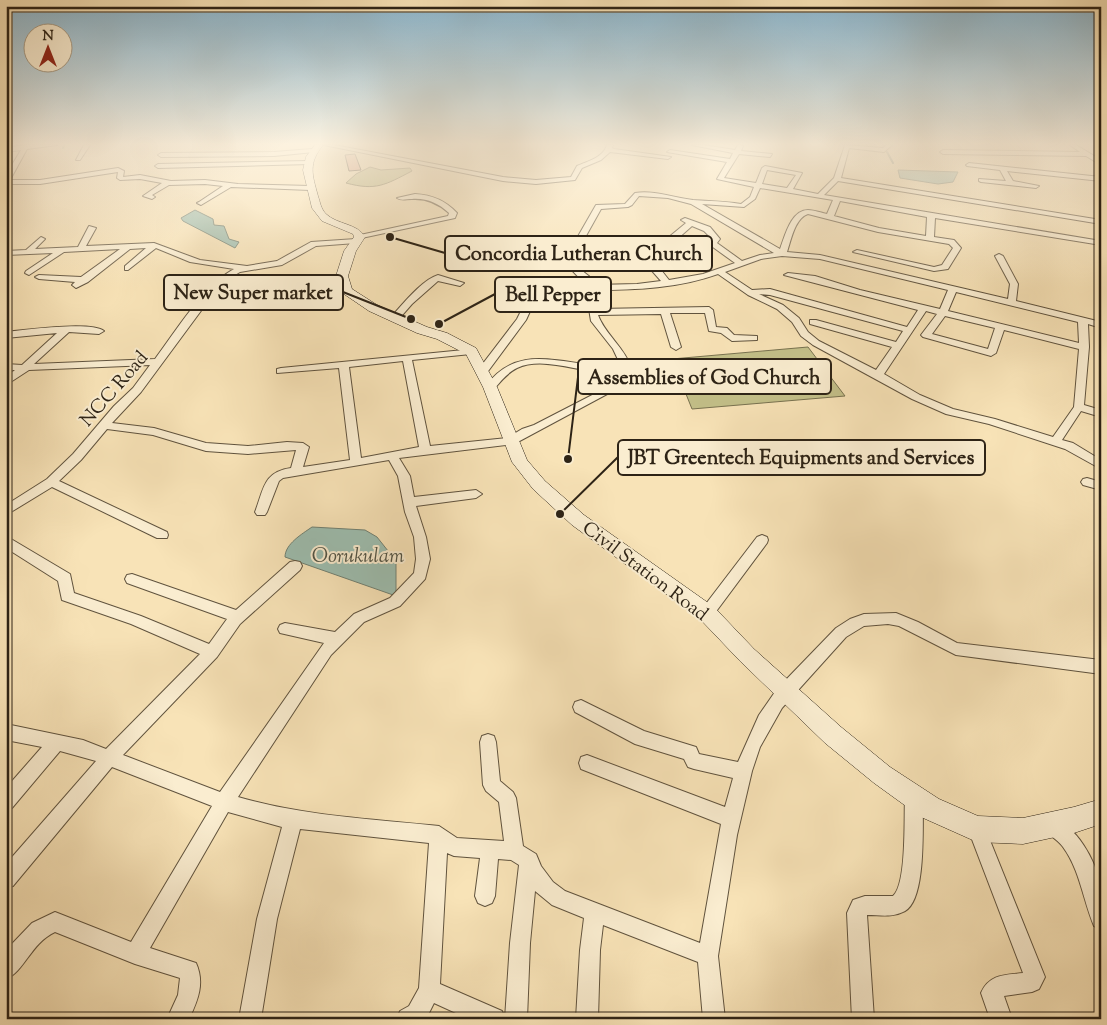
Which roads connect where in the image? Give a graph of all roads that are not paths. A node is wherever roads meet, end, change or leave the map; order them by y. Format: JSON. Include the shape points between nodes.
{"nodes":[{"id":1,"x":151,"y":193,"type":"edge"},
{"id":2,"x":217,"y":193,"type":"edge"},
{"id":3,"x":312,"y":193,"type":"edge"},
{"id":4,"x":714,"y":193,"type":"dead end"},
{"id":5,"x":755,"y":193,"type":"edge"},
{"id":6,"x":800,"y":193,"type":"edge"},
{"id":7,"x":822,"y":193,"type":"edge"},
{"id":8,"x":922,"y":193,"type":"edge"},
{"id":9,"x":637,"y":194,"type":"joint"},
{"id":10,"x":819,"y":196,"type":"junction"},
{"id":11,"x":152,"y":197,"type":"dead end"},
{"id":12,"x":400,"y":198,"type":"dead end"},
{"id":13,"x":836,"y":198,"type":"junction"},
{"id":14,"x":695,"y":202,"type":"junction"},
{"id":15,"x":201,"y":203,"type":"dead end"},
{"id":16,"x":931,"y":216,"type":"junction"},
{"id":17,"x":830,"y":217,"type":"junction"},
{"id":18,"x":1101,"y":222,"type":"edge"},
{"id":19,"x":92,"y":228,"type":"dead end"},
{"id":20,"x":41,"y":239,"type":"dead end"},
{"id":21,"x":358,"y":239,"type":"junction"},
{"id":22,"x":930,"y":239,"type":"junction"},
{"id":23,"x":1101,"y":243,"type":"edge"},
{"id":24,"x":154,"y":245,"type":"junction"},
{"id":25,"x":129,"y":246,"type":"junction"},
{"id":26,"x":81,"y":248,"type":"junction"},
{"id":27,"x":62,"y":250,"type":"junction"},
{"id":28,"x":857,"y":252,"type":"dead end"},
{"id":29,"x":6,"y":253,"type":"edge"},
{"id":30,"x":23,"y":253,"type":"junction"},
{"id":31,"x":782,"y":254,"type":"junction"},
{"id":32,"x":999,"y":256,"type":"dead end"},
{"id":33,"x":6,"y":262,"type":"edge"},
{"id":34,"x":741,"y":264,"type":"junction"},
{"id":35,"x":254,"y":267,"type":"junction"},
{"id":36,"x":128,"y":268,"type":"dead end"},
{"id":37,"x":719,"y":272,"type":"junction"},
{"id":38,"x":29,"y":273,"type":"dead end"},
{"id":39,"x":788,"y":274,"type":"dead end"},
{"id":40,"x":39,"y":277,"type":"dead end"},
{"id":41,"x":85,"y":280,"type":"junction"},
{"id":42,"x":460,"y":283,"type":"dead end"},
{"id":43,"x":539,"y":283,"type":"dead end"},
{"id":44,"x":667,"y":283,"type":"junction"},
{"id":45,"x":76,"y":285,"type":"dead end"},
{"id":46,"x":591,"y":288,"type":"junction"},
{"id":47,"x":953,"y":289,"type":"junction"},
{"id":48,"x":751,"y":294,"type":"junction"},
{"id":49,"x":1012,"y":302,"type":"junction"},
{"id":50,"x":924,"y":308,"type":"junction"},
{"id":51,"x":593,"y":312,"type":"junction"},
{"id":52,"x":665,"y":312,"type":"junction"},
{"id":53,"x":943,"y":312,"type":"junction"},
{"id":54,"x":395,"y":318,"type":"junction"},
{"id":55,"x":1083,"y":321,"type":"junction"},
{"id":56,"x":813,"y":322,"type":"dead end"},
{"id":57,"x":1101,"y":325,"type":"edge"},
{"id":58,"x":1000,"y":327,"type":"junction"},
{"id":59,"x":68,"y":329,"type":"junction"},
{"id":60,"x":909,"y":330,"type":"junction"},
{"id":61,"x":99,"y":331,"type":"dead end"},
{"id":62,"x":6,"y":335,"type":"edge"},
{"id":63,"x":754,"y":338,"type":"dead end"},
{"id":64,"x":898,"y":346,"type":"junction"},
{"id":65,"x":676,"y":347,"type":"dead end"},
{"id":66,"x":1084,"y":347,"type":"junction"},
{"id":67,"x":471,"y":351,"type":"junction"},
{"id":68,"x":407,"y":358,"type":"junction"},
{"id":69,"x":159,"y":362,"type":"junction"},
{"id":70,"x":344,"y":366,"type":"junction"},
{"id":71,"x":6,"y":367,"type":"edge"},
{"id":72,"x":24,"y":368,"type":"junction"},
{"id":73,"x":280,"y":371,"type":"dead end"},
{"id":74,"x":878,"y":375,"type":"junction"},
{"id":75,"x":486,"y":380,"type":"junction"},
{"id":76,"x":6,"y":382,"type":"edge"},
{"id":77,"x":604,"y":393,"type":"dead end"},
{"id":78,"x":1078,"y":406,"type":"junction"},
{"id":79,"x":1101,"y":414,"type":"edge"},
{"id":80,"x":104,"y":425,"type":"junction"},
{"id":81,"x":510,"y":441,"type":"junction"},
{"id":82,"x":1056,"y":441,"type":"junction"},
{"id":83,"x":425,"y":450,"type":"junction"},
{"id":84,"x":392,"y":456,"type":"junction"},
{"id":85,"x":356,"y":463,"type":"junction"},
{"id":86,"x":1101,"y":465,"type":"edge"},
{"id":87,"x":296,"y":471,"type":"junction"},
{"id":88,"x":51,"y":482,"type":"junction"},
{"id":89,"x":1087,"y":482,"type":"dead end"},
{"id":90,"x":1101,"y":486,"type":"edge"},
{"id":91,"x":476,"y":494,"type":"dead end"},
{"id":92,"x":409,"y":502,"type":"junction"},
{"id":93,"x":6,"y":511,"type":"edge"},
{"id":94,"x":260,"y":512,"type":"dead end"},
{"id":95,"x":162,"y":535,"type":"dead end"},
{"id":96,"x":762,"y":540,"type":"dead end"},
{"id":97,"x":6,"y":541,"type":"edge"},
{"id":98,"x":295,"y":566,"type":"dead end"},
{"id":99,"x":132,"y":579,"type":"dead end"},
{"id":100,"x":707,"y":613,"type":"junction"},
{"id":101,"x":235,"y":620,"type":"junction"},
{"id":102,"x":285,"y":629,"type":"dead end"},
{"id":103,"x":338,"y":638,"type":"junction"},
{"id":104,"x":212,"y":652,"type":"junction"},
{"id":105,"x":1101,"y":667,"type":"edge"},
{"id":106,"x":785,"y":690,"type":"junction"},
{"id":107,"x":581,"y":707,"type":"dead end"},
{"id":108,"x":6,"y":732,"type":"edge"},
{"id":109,"x":488,"y":742,"type":"dead end"},
{"id":110,"x":56,"y":743,"type":"junction"},
{"id":111,"x":109,"y":758,"type":"junction"},
{"id":112,"x":586,"y":763,"type":"dead end"},
{"id":113,"x":744,"y":772,"type":"junction"},
{"id":114,"x":914,"y":798,"type":"junction"},
{"id":115,"x":6,"y":802,"type":"edge"},
{"id":116,"x":224,"y":802,"type":"junction"},
{"id":117,"x":1101,"y":811,"type":"edge"},
{"id":118,"x":732,"y":819,"type":"junction"},
{"id":119,"x":292,"y":820,"type":"junction"},
{"id":120,"x":1051,"y":825,"type":"junction"},
{"id":121,"x":977,"y":829,"type":"junction"},
{"id":122,"x":439,"y":835,"type":"junction"},
{"id":123,"x":490,"y":850,"type":"junction"},
{"id":124,"x":521,"y":856,"type":"junction"},
{"id":125,"x":6,"y":879,"type":"edge"},
{"id":126,"x":485,"y":896,"type":"dead end"},
{"id":127,"x":595,"y":912,"type":"junction"},
{"id":128,"x":1101,"y":919,"type":"edge"},
{"id":129,"x":135,"y":954,"type":"junction"},
{"id":130,"x":708,"y":956,"type":"junction"},
{"id":131,"x":6,"y":969,"type":"edge"},
{"id":132,"x":428,"y":990,"type":"junction"},
{"id":133,"x":178,"y":1019,"type":"edge"},
{"id":134,"x":250,"y":1019,"type":"edge"},
{"id":135,"x":408,"y":1019,"type":"edge"},
{"id":136,"x":494,"y":1019,"type":"edge"},
{"id":137,"x":516,"y":1019,"type":"edge"},
{"id":138,"x":587,"y":1019,"type":"edge"},
{"id":139,"x":714,"y":1019,"type":"edge"},
{"id":140,"x":862,"y":1019,"type":"edge"},
{"id":141,"x":997,"y":1019,"type":"edge"}],
"edges":[{"from":1,"to":11,"type":"street","via":[[146,196]]},
{"from":2,"to":15,"type":"street"},
{"from":3,"to":21,"type":"main road","via":[[322,216],[357,232]]},
{"from":4,"to":14,"type":"street"},
{"from":5,"to":14,"type":"street","via":[[742,206]]},
{"from":6,"to":10,"type":"street"},
{"from":7,"to":10,"type":"street"},
{"from":8,"to":18,"type":"street"},
{"from":9,"to":14,"type":"street"},
{"from":9,"to":46,"type":"street","via":[[626,206],[599,207],[573,252],[572,266],[586,278]]},
{"from":10,"to":13,"type":"street"},
{"from":12,"to":21,"type":"street","via":[[427,195],[453,213],[451,218]]},
{"from":13,"to":16,"type":"street"},
{"from":13,"to":17,"type":"street"},
{"from":14,"to":31,"type":"street"},
{"from":16,"to":22,"type":"street"},
{"from":16,"to":23,"type":"street"},
{"from":17,"to":22,"type":"street"},
{"from":17,"to":31,"type":"street","via":[[808,212],[801,214],[792,227]]},
{"from":19,"to":26,"type":"street"},
{"from":20,"to":30,"type":"street"},
{"from":21,"to":35,"type":"street","via":[[314,244],[279,263]]},
{"from":21,"to":54,"type":"main road","via":[[342,276],[343,283],[348,291],[373,308]]},
{"from":22,"to":28,"type":"street","via":[[951,242],[957,248],[945,267],[934,269]]},
{"from":24,"to":25,"type":"street"},
{"from":24,"to":35,"type":"street","via":[[203,262]]},
{"from":24,"to":36,"type":"street"},
{"from":25,"to":26,"type":"street"},
{"from":25,"to":41,"type":"street"},
{"from":26,"to":27,"type":"street"},
{"from":27,"to":30,"type":"street"},
{"from":27,"to":38,"type":"street"},
{"from":29,"to":30,"type":"street"},
{"from":30,"to":33,"type":"street"},
{"from":31,"to":34,"type":"street"},
{"from":31,"to":47,"type":"street","via":[[820,256]]},
{"from":32,"to":49,"type":"street","via":[[1014,284]]},
{"from":34,"to":37,"type":"street"},
{"from":34,"to":44,"type":"street","via":[[713,243],[715,235],[688,221],[672,239],[646,255]]},
{"from":35,"to":69,"type":"street","name":"NCC Road","via":[[232,273],[222,280]]},
{"from":37,"to":44,"type":"street"},
{"from":37,"to":48,"type":"street"},
{"from":39,"to":50,"type":"street"},
{"from":40,"to":41,"type":"street"},
{"from":41,"to":45,"type":"street"},
{"from":42,"to":54,"type":"street","via":[[435,279]]},
{"from":43,"to":75,"type":"street"},
{"from":44,"to":46,"type":"street"},
{"from":46,"to":51,"type":"street"},
{"from":47,"to":49,"type":"street"},
{"from":47,"to":53,"type":"street"},
{"from":48,"to":60,"type":"street","via":[[770,292]]},
{"from":48,"to":74,"type":"street","via":[[780,307],[816,343]]},
{"from":49,"to":55,"type":"street"},
{"from":50,"to":53,"type":"street"},
{"from":50,"to":60,"type":"street"},
{"from":51,"to":52,"type":"street"},
{"from":51,"to":75,"type":"street","via":[[596,323],[617,348],[626,367],[614,370],[545,362],[520,363],[497,378]]},
{"from":52,"to":63,"type":"street","via":[[709,310],[712,329],[724,330],[732,338]]},
{"from":52,"to":65,"type":"street"},
{"from":53,"to":58,"type":"street"},
{"from":53,"to":58,"type":"street","via":[[926,335],[991,352]]},
{"from":54,"to":67,"type":"main road"},
{"from":55,"to":57,"type":"street"},
{"from":55,"to":66,"type":"street"},
{"from":56,"to":64,"type":"street"},
{"from":58,"to":66,"type":"street"},
{"from":59,"to":61,"type":"street"},
{"from":59,"to":62,"type":"street"},
{"from":59,"to":72,"type":"street"},
{"from":60,"to":64,"type":"street"},
{"from":64,"to":74,"type":"street"},
{"from":66,"to":78,"type":"street"},
{"from":67,"to":68,"type":"street"},
{"from":67,"to":75,"type":"main road","name":"Civil Station Road"},
{"from":68,"to":70,"type":"street"},
{"from":68,"to":83,"type":"street"},
{"from":69,"to":72,"type":"street"},
{"from":69,"to":80,"type":"street","name":"NCC Road"},
{"from":70,"to":73,"type":"street"},
{"from":70,"to":85,"type":"street"},
{"from":71,"to":72,"type":"street"},
{"from":72,"to":76,"type":"street"},
{"from":74,"to":82,"type":"street","via":[[950,412],[991,420]]},
{"from":75,"to":81,"type":"main road","name":"Civil Station Road"},
{"from":77,"to":81,"type":"street"},
{"from":78,"to":79,"type":"street"},
{"from":78,"to":82,"type":"street"},
{"from":80,"to":87,"type":"street","via":[[154,432],[206,447],[255,450],[303,447]]},
{"from":80,"to":88,"type":"street","name":"NCC Road"},
{"from":81,"to":83,"type":"street"},
{"from":81,"to":100,"type":"main road","name":"Civil Station Road","via":[[520,462],[578,520]]},
{"from":82,"to":86,"type":"street"},
{"from":83,"to":84,"type":"street"},
{"from":84,"to":85,"type":"street"},
{"from":84,"to":92,"type":"street","via":[[404,476]]},
{"from":85,"to":87,"type":"street"},
{"from":87,"to":94,"type":"street","via":[[275,477]]},
{"from":88,"to":93,"type":"street","name":"NCC Road"},
{"from":88,"to":95,"type":"street"},
{"from":89,"to":90,"type":"street"},
{"from":91,"to":92,"type":"street"},
{"from":92,"to":103,"type":"street","via":[[420,537],[423,559],[420,575],[394,602],[358,618]]},
{"from":96,"to":100,"type":"street"},
{"from":97,"to":104,"type":"street","via":[[65,578],[67,596]]},
{"from":98,"to":101,"type":"street"},
{"from":99,"to":101,"type":"street","via":[[235,616]]},
{"from":100,"to":106,"type":"main road","name":"Civil Station Road"},
{"from":101,"to":104,"type":"street"},
{"from":102,"to":103,"type":"street"},
{"from":103,"to":116,"type":"street","via":[[326,650]]},
{"from":104,"to":111,"type":"street"},
{"from":105,"to":106,"type":"street","via":[[956,649],[941,644],[905,621],[889,618],[849,624]]},
{"from":106,"to":113,"type":"street","via":[[764,720]]},
{"from":106,"to":114,"type":"main road","name":"Civil Station Road","via":[[882,776]]},
{"from":107,"to":113,"type":"street","via":[[641,738],[690,753],[694,761]]},
{"from":108,"to":110,"type":"street"},
{"from":109,"to":124,"type":"street","via":[[492,785],[507,798]]},
{"from":110,"to":111,"type":"street","via":[[83,748]]},
{"from":110,"to":115,"type":"street"},
{"from":111,"to":116,"type":"street"},
{"from":111,"to":125,"type":"street"},
{"from":112,"to":118,"type":"street"},
{"from":113,"to":118,"type":"street"},
{"from":114,"to":121,"type":"main road","name":"Civil Station Road"},
{"from":114,"to":140,"type":"street","via":[[906,897],[899,904],[888,907],[867,904],[857,913]]},
{"from":116,"to":119,"type":"street"},
{"from":116,"to":129,"type":"street"},
{"from":117,"to":120,"type":"main road","name":"Civil Station Road"},
{"from":118,"to":130,"type":"street"},
{"from":119,"to":122,"type":"street"},
{"from":119,"to":134,"type":"street","via":[[267,919]]},
{"from":120,"to":121,"type":"main road","name":"Civil Station Road","via":[[1023,831]]},
{"from":120,"to":128,"type":"street","via":[[1069,839],[1086,870]]},
{"from":121,"to":141,"type":"street","via":[[1035,978],[1032,982],[999,986],[992,993],[999,1013]]},
{"from":122,"to":123,"type":"street","via":[[454,847]]},
{"from":122,"to":132,"type":"street"},
{"from":123,"to":124,"type":"street"},
{"from":123,"to":126,"type":"street"},
{"from":124,"to":127,"type":"street","via":[[546,888],[559,898]]},
{"from":124,"to":137,"type":"street"},
{"from":127,"to":130,"type":"street"},
{"from":127,"to":138,"type":"street"},
{"from":129,"to":131,"type":"street","via":[[55,922],[42,926],[28,938]]},
{"from":129,"to":133,"type":"street","via":[[190,970],[189,994]]},
{"from":130,"to":139,"type":"street"},
{"from":132,"to":135,"type":"street","via":[[418,1014]]},
{"from":132,"to":136,"type":"street"}]}
